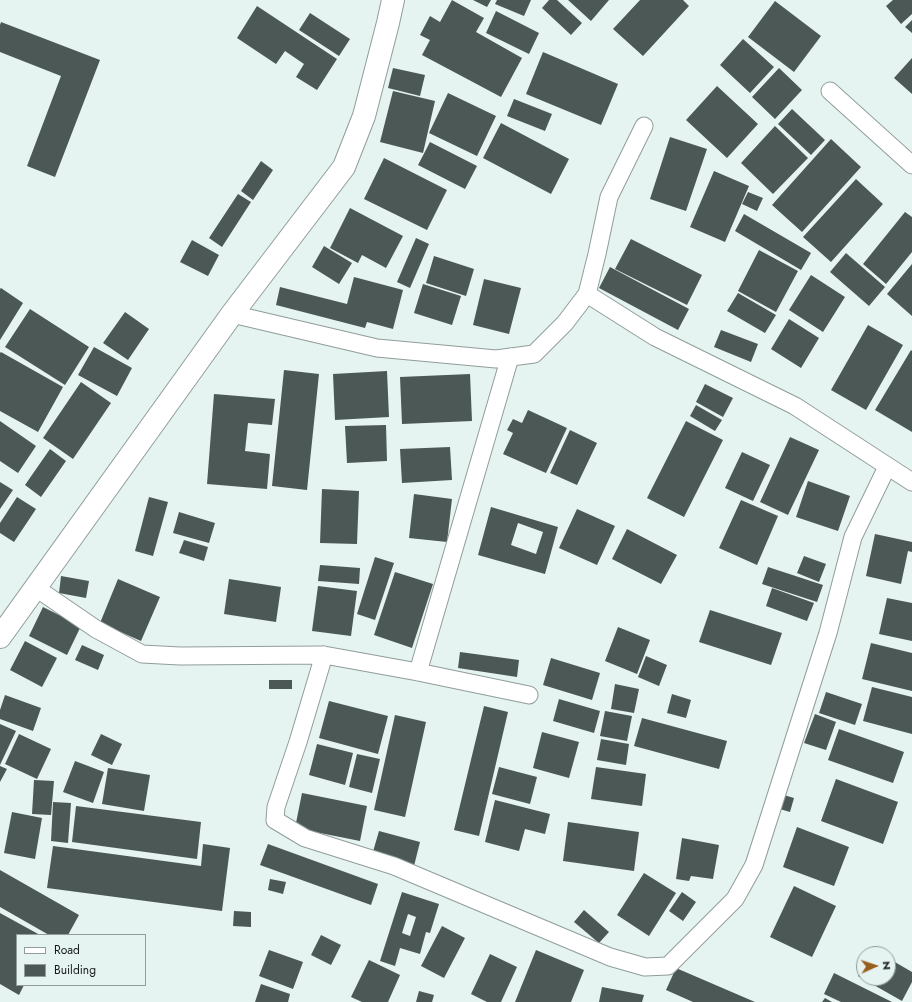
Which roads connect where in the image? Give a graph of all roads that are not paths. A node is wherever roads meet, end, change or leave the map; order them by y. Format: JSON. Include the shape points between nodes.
{"nodes":[{"id":1,"x":393,"y":0,"type":"edge"},
{"id":2,"x":830,"y":91,"type":"dead end"},
{"id":3,"x":644,"y":126,"type":"dead end"},
{"id":4,"x":912,"y":165,"type":"edge"},
{"id":5,"x":587,"y":294,"type":"junction"},
{"id":6,"x":232,"y":314,"type":"junction"},
{"id":7,"x":510,"y":357,"type":"junction"},
{"id":8,"x":887,"y":467,"type":"junction"},
{"id":9,"x":912,"y":482,"type":"edge"},
{"id":10,"x":36,"y":588,"type":"junction"},
{"id":11,"x":0,"y":637,"type":"edge"},
{"id":12,"x":324,"y":655,"type":"junction"},
{"id":13,"x":418,"y":672,"type":"junction"},
{"id":14,"x":529,"y":695,"type":"dead end"}],
"edges":[{"from":1,"to":6,"type":"street","via":[[364,116],[344,167]]},
{"from":2,"to":4,"type":"street"},
{"from":3,"to":5,"type":"street","via":[[608,197]]},
{"from":5,"to":7,"type":"street","via":[[565,323],[534,354]]},
{"from":5,"to":8,"type":"street","via":[[655,337],[795,406]]},
{"from":6,"to":7,"type":"street","via":[[377,348],[496,359]]},
{"from":6,"to":10,"type":"street"},
{"from":7,"to":13,"type":"street"},
{"from":8,"to":9,"type":"street"},
{"from":8,"to":12,"type":"street","via":[[854,537],[828,633],[754,865],[735,899],[668,966],[645,967],[610,957],[394,866],[305,838],[275,820],[276,807]]},
{"from":10,"to":11,"type":"street"},
{"from":10,"to":12,"type":"street","via":[[96,629],[142,654]]},
{"from":12,"to":13,"type":"street"},
{"from":13,"to":14,"type":"street"}]}
